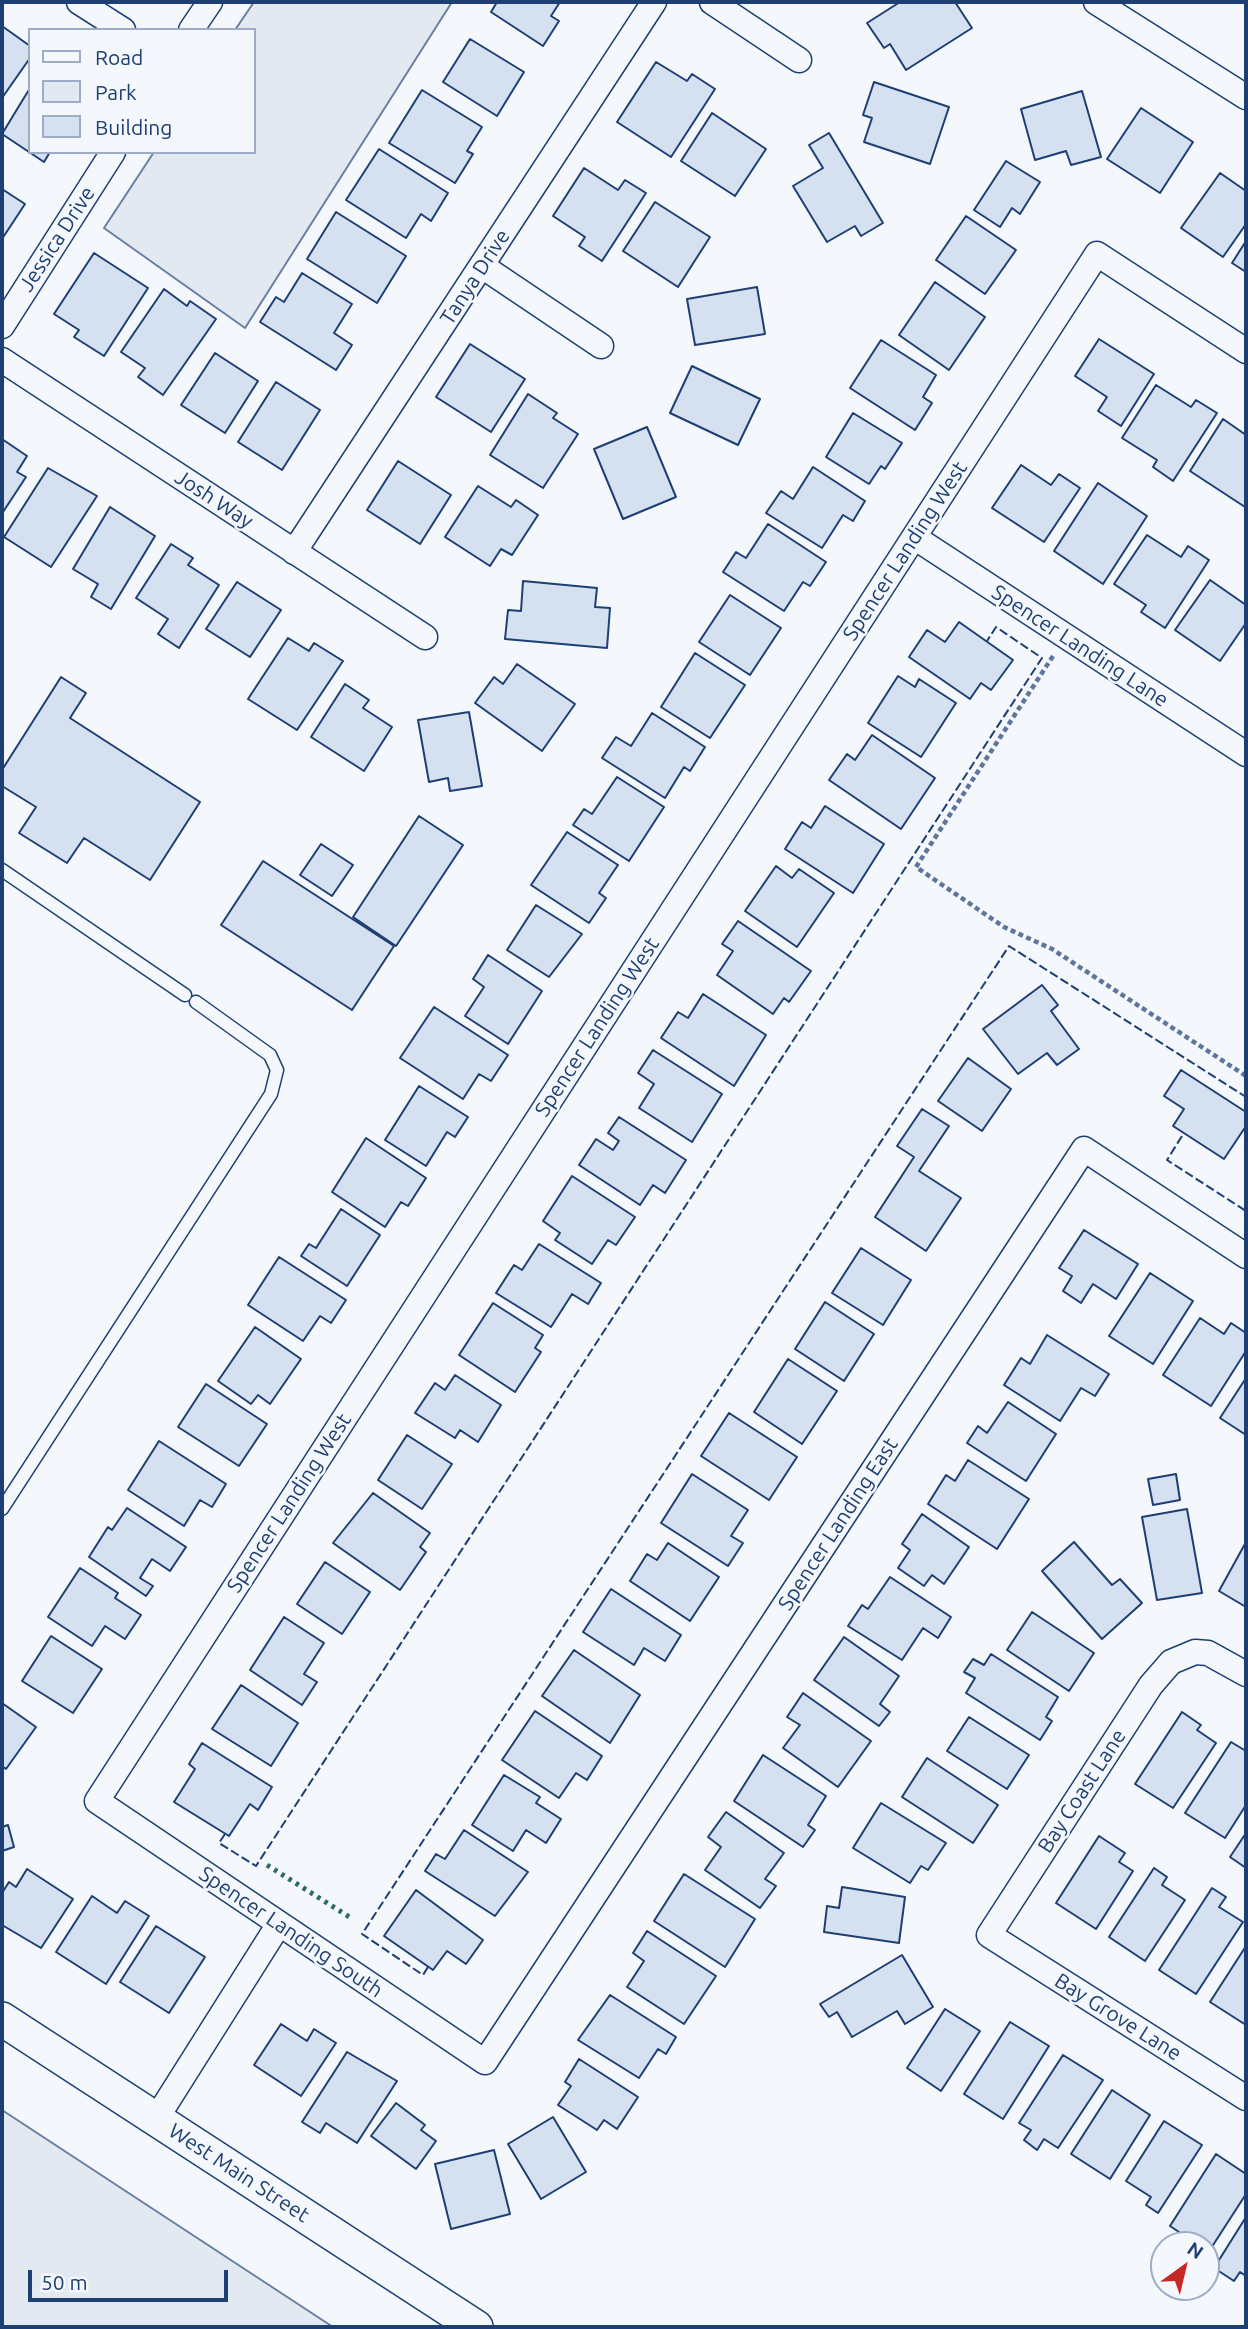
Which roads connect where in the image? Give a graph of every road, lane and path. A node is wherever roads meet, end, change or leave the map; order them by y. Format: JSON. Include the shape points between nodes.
{"nodes":[{"id":1,"x":79,"y":2,"type":"edge"},
{"id":2,"x":210,"y":2,"type":"edge"},
{"id":3,"x":654,"y":2,"type":"edge"},
{"id":4,"x":712,"y":2,"type":"edge"},
{"id":5,"x":1096,"y":2,"type":"edge"},
{"id":6,"x":120,"y":28,"type":"edge"},
{"id":7,"x":192,"y":28,"type":"edge"},
{"id":8,"x":799,"y":61,"type":"dead end"},
{"id":9,"x":1246,"y":97,"type":"edge"},
{"id":10,"x":112,"y":154,"type":"edge"},
{"id":11,"x":482,"y":266,"type":"junction"},
{"id":12,"x":2,"y":326,"type":"edge"},
{"id":13,"x":601,"y":346,"type":"dead end"},
{"id":14,"x":1246,"y":351,"type":"edge"},
{"id":15,"x":2,"y":360,"type":"edge"},
{"id":16,"x":914,"y":537,"type":"junction"},
{"id":17,"x":295,"y":552,"type":"junction"},
{"id":18,"x":1066,"y":636,"type":"junction"},
{"id":19,"x":425,"y":637,"type":"dead end"},
{"id":20,"x":1246,"y":754,"type":"edge"},
{"id":21,"x":2,"y":870,"type":"edge"},
{"id":22,"x":1246,"y":1076,"type":"edge"},
{"id":23,"x":1246,"y":1256,"type":"edge"},
{"id":24,"x":2,"y":1509,"type":"edge"},
{"id":25,"x":1246,"y":1674,"type":"edge"},
{"id":26,"x":97,"y":1801,"type":"joint"},
{"id":27,"x":279,"y":1924,"type":"junction"},
{"id":28,"x":989,"y":1935,"type":"joint"},
{"id":29,"x":2,"y":2019,"type":"edge"},
{"id":30,"x":485,"y":2062,"type":"joint"},
{"id":31,"x":1246,"y":2098,"type":"edge"},
{"id":32,"x":156,"y":2119,"type":"junction"},
{"id":33,"x":475,"y":2327,"type":"edge"}],
"edges":[{"from":1,"to":6,"type":"street"},
{"from":2,"to":7,"type":"street"},
{"from":3,"to":11,"type":"street","name":"Tanya Drive"},
{"from":4,"to":8,"type":"street"},
{"from":5,"to":9,"type":"street"},
{"from":10,"to":12,"type":"street","name":"Jessica Drive"},
{"from":11,"to":13,"type":"street"},
{"from":11,"to":17,"type":"street","name":"Tanya Drive"},
{"from":14,"to":16,"type":"street","name":"Spencer Landing West","via":[[1097,254]]},
{"from":15,"to":17,"type":"street","name":"Josh Way"},
{"from":16,"to":18,"type":"street","name":"Spencer Landing Lane"},
{"from":16,"to":26,"type":"street","name":"Spencer Landing West"},
{"from":17,"to":19,"type":"street","name":"Josh Way"},
{"from":18,"to":20,"type":"street","name":"Spencer Landing Lane"},
{"from":18,"to":22,"type":"path","via":[[916,867],[1004,927],[1052,949]]},
{"from":21,"to":24,"type":"lane","via":[[270,1055],[277,1070],[271,1094]]},
{"from":23,"to":30,"type":"street","name":"Spencer Landing East","via":[[1084,1149]]},
{"from":25,"to":28,"type":"street","name":"Bay Coast Lane","via":[[1208,1653],[1183,1655],[1171,1662],[1151,1685]]},
{"from":26,"to":27,"type":"street","name":"Spencer Landing South"},
{"from":27,"to":30,"type":"street","name":"Spencer Landing South"},
{"from":27,"to":32,"type":"street"},
{"from":28,"to":31,"type":"street","name":"Bay Grove Lane"},
{"from":29,"to":32,"type":"main road","name":"West Main Street"},
{"from":32,"to":33,"type":"main road","name":"West Main Street"}]}
